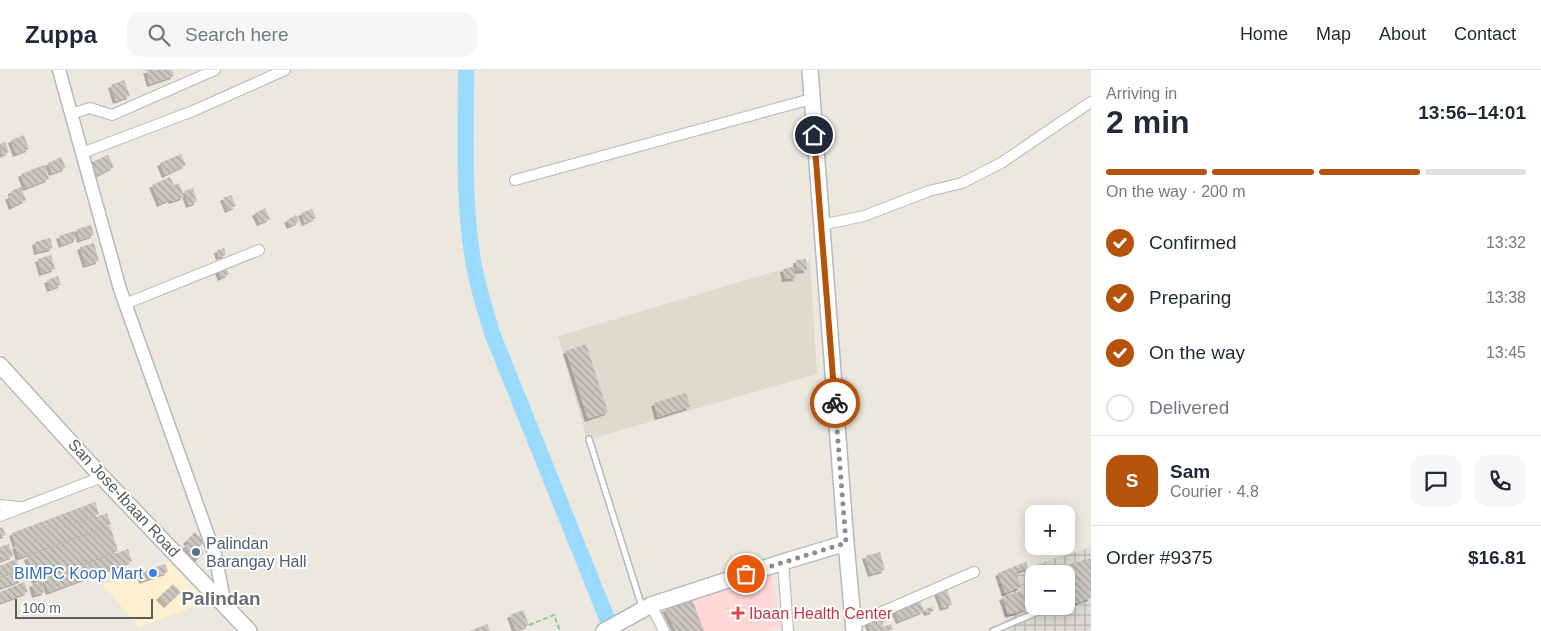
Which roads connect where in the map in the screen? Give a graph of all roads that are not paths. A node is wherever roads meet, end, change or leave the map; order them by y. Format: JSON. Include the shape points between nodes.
{"nodes":[{"id":1,"x":59,"y":70,"type":"edge"},
{"id":2,"x":215,"y":70,"type":"edge"},
{"id":3,"x":285,"y":70,"type":"edge"},
{"id":4,"x":810,"y":70,"type":"edge"},
{"id":5,"x":811,"y":98,"type":"junction"},
{"id":6,"x":1091,"y":102,"type":"edge"},
{"id":7,"x":71,"y":114,"type":"junction"},
{"id":8,"x":82,"y":153,"type":"junction"},
{"id":9,"x":514,"y":180,"type":"dead end"},
{"id":10,"x":821,"y":225,"type":"junction"},
{"id":11,"x":259,"y":250,"type":"dead end"},
{"id":12,"x":125,"y":304,"type":"junction"},
{"id":13,"x":0,"y":365,"type":"edge"},
{"id":14,"x":589,"y":439,"type":"dead end"},
{"id":15,"x":102,"y":476,"type":"junction"},
{"id":16,"x":0,"y":505,"type":"edge"},
{"id":17,"x":22,"y":507,"type":"junction"},
{"id":18,"x":0,"y":516,"type":"edge"},
{"id":19,"x":846,"y":543,"type":"junction"},
{"id":20,"x":783,"y":562,"type":"junction"},
{"id":21,"x":974,"y":572,"type":"dead end"},
{"id":22,"x":225,"y":605,"type":"junction"},
{"id":23,"x":647,"y":607,"type":"junction"},
{"id":24,"x":1031,"y":615,"type":"edge"},
{"id":25,"x":854,"y":628,"type":"edge"},
{"id":26,"x":249,"y":631,"type":"edge"},
{"id":27,"x":604,"y":631,"type":"edge"},
{"id":28,"x":664,"y":631,"type":"edge"},
{"id":29,"x":788,"y":631,"type":"edge"},
{"id":30,"x":993,"y":631,"type":"edge"}],
"edges":[{"from":1,"to":7,"type":"street"},
{"from":2,"to":7,"type":"street","via":[[112,115],[90,108]]},
{"from":3,"to":8,"type":"street","via":[[193,111]]},
{"from":4,"to":5,"type":"main road"},
{"from":5,"to":9,"type":"street"},
{"from":5,"to":10,"type":"main road"},
{"from":6,"to":10,"type":"street","via":[[1001,163],[962,183],[929,191],[864,216]]},
{"from":7,"to":8,"type":"street"},
{"from":8,"to":12,"type":"street"},
{"from":10,"to":19,"type":"main road"},
{"from":11,"to":12,"type":"street"},
{"from":12,"to":22,"type":"street","via":[[214,555]]},
{"from":13,"to":15,"type":"main road","name":"San Jose-Ibaan Road"},
{"from":14,"to":23,"type":"lane"},
{"from":15,"to":17,"type":"street"},
{"from":15,"to":22,"type":"main road","name":"San Jose-Ibaan Road"},
{"from":16,"to":17,"type":"street"},
{"from":17,"to":18,"type":"street"},
{"from":19,"to":20,"type":"main road"},
{"from":19,"to":25,"type":"main road"},
{"from":20,"to":23,"type":"main road"},
{"from":20,"to":29,"type":"street"},
{"from":21,"to":25,"type":"street"},
{"from":22,"to":26,"type":"main road","name":"San Jose-Ibaan Road"},
{"from":23,"to":27,"type":"main road"},
{"from":23,"to":28,"type":"street"},
{"from":24,"to":30,"type":"lane"}]}
